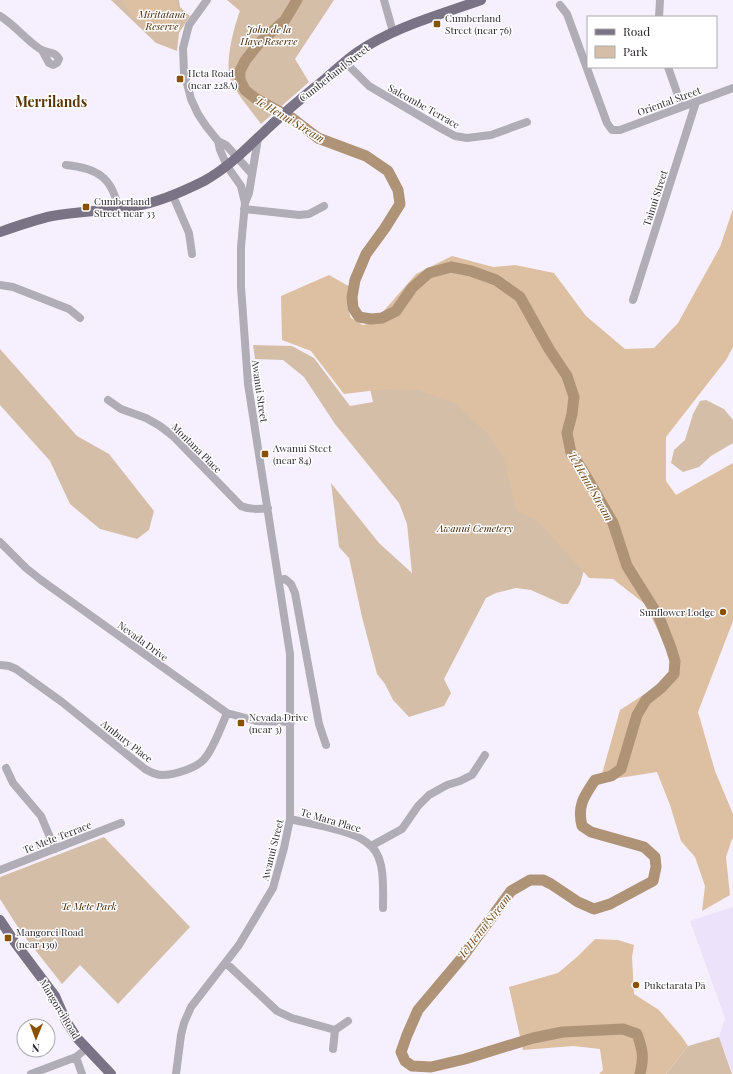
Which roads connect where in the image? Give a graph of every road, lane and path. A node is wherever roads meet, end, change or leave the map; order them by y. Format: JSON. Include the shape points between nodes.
{"nodes":[{"id":1,"x":207,"y":0,"type":"edge"},
{"id":2,"x":384,"y":0,"type":"edge"},
{"id":3,"x":481,"y":0,"type":"edge"},
{"id":4,"x":660,"y":0,"type":"edge"},
{"id":5,"x":560,"y":4,"type":"dead end"},
{"id":6,"x":0,"y":16,"type":"edge"},
{"id":7,"x":659,"y":16,"type":"edge"},
{"id":8,"x":394,"y":32,"type":"junction"},
{"id":9,"x":43,"y":52,"type":"dead end"},
{"id":10,"x":345,"y":62,"type":"junction"},
{"id":11,"x":668,"y":68,"type":"edge"},
{"id":12,"x":733,"y":88,"type":"edge"},
{"id":13,"x":696,"y":102,"type":"junction"},
{"id":14,"x":682,"y":107,"type":"junction"},
{"id":15,"x":527,"y":122,"type":"dead end"},
{"id":16,"x":258,"y":138,"type":"junction"},
{"id":17,"x":218,"y":141,"type":"junction"},
{"id":18,"x":236,"y":158,"type":"junction"},
{"id":19,"x":66,"y":165,"type":"dead end"},
{"id":20,"x":227,"y":166,"type":"junction"},
{"id":21,"x":252,"y":174,"type":"junction"},
{"id":22,"x":173,"y":196,"type":"junction"},
{"id":23,"x":245,"y":206,"type":"junction"},
{"id":24,"x":324,"y":206,"type":"dead end"},
{"id":25,"x":118,"y":209,"type":"junction"},
{"id":26,"x":0,"y":232,"type":"edge"},
{"id":27,"x":192,"y":254,"type":"dead end"},
{"id":28,"x":0,"y":285,"type":"edge"},
{"id":29,"x":633,"y":300,"type":"dead end"},
{"id":30,"x":80,"y":318,"type":"dead end"},
{"id":31,"x":108,"y":400,"type":"dead end"},
{"id":32,"x":268,"y":508,"type":"junction"},
{"id":33,"x":0,"y":542,"type":"edge"},
{"id":34,"x":280,"y":580,"type":"junction"},
{"id":35,"x":0,"y":665,"type":"edge"},
{"id":36,"x":227,"y":713,"type":"junction"},
{"id":37,"x":290,"y":722,"type":"junction"},
{"id":38,"x":326,"y":745,"type":"dead end"},
{"id":39,"x":485,"y":755,"type":"dead end"},
{"id":40,"x":6,"y":768,"type":"dead end"},
{"id":41,"x":290,"y":819,"type":"junction"},
{"id":42,"x":121,"y":823,"type":"dead end"},
{"id":43,"x":371,"y":846,"type":"junction"},
{"id":44,"x":55,"y":849,"type":"junction"},
{"id":45,"x":0,"y":870,"type":"edge"},
{"id":46,"x":383,"y":908,"type":"dead end"},
{"id":47,"x":0,"y":920,"type":"edge"},
{"id":48,"x":226,"y":963,"type":"junction"},
{"id":49,"x":348,"y":1021,"type":"dead end"},
{"id":50,"x":335,"y":1030,"type":"junction"},
{"id":51,"x":86,"y":1049,"type":"junction"},
{"id":52,"x":332,"y":1049,"type":"dead end"},
{"id":53,"x":76,"y":1057,"type":"junction"},
{"id":54,"x":31,"y":1074,"type":"edge"},
{"id":55,"x":82,"y":1074,"type":"edge"},
{"id":56,"x":111,"y":1074,"type":"edge"},
{"id":57,"x":176,"y":1074,"type":"edge"}],
"edges":[{"from":1,"to":17,"type":"street","via":[[189,25],[183,48],[184,72],[198,114]]},
{"from":2,"to":8,"type":"street"},
{"from":3,"to":8,"type":"main road","name":"Cumberland Street"},
{"from":4,"to":7,"type":"street"},
{"from":5,"to":14,"type":"street","name":"Oriental Street","via":[[567,14],[607,123],[612,130],[620,130]]},
{"from":6,"to":9,"type":"street"},
{"from":8,"to":10,"type":"main road","name":"Cumberland Street","via":[[372,43]]},
{"from":10,"to":15,"type":"street","name":"Salcombe Terrace","via":[[369,86],[456,136],[467,138],[492,135]]},
{"from":10,"to":16,"type":"main road","name":"Cumberland Street"},
{"from":11,"to":14,"type":"street"},
{"from":12,"to":13,"type":"street","name":"Oriental Street"},
{"from":13,"to":14,"type":"street","name":"Oriental Street"},
{"from":13,"to":29,"type":"street","name":"Tainui Street"},
{"from":16,"to":18,"type":"main road","name":"Cumberland Street"},
{"from":16,"to":21,"type":"street","name":"Awanui Street"},
{"from":17,"to":18,"type":"street","via":[[226,145]]},
{"from":17,"to":20,"type":"street","name":"Awanui Street"},
{"from":18,"to":20,"type":"main road","name":"Cumberland Street"},
{"from":18,"to":21,"type":"street"},
{"from":19,"to":25,"type":"street","via":[[88,168],[104,178],[112,188]]},
{"from":20,"to":22,"type":"main road","name":"Cumberland Street"},
{"from":20,"to":23,"type":"street","name":"Awanui Street","via":[[241,186]]},
{"from":21,"to":23,"type":"street","name":"Awanui Street"},
{"from":22,"to":25,"type":"main road","name":"Cumberland Street"},
{"from":22,"to":27,"type":"street","via":[[189,233]]},
{"from":23,"to":24,"type":"street","via":[[309,214]]},
{"from":23,"to":32,"type":"street","name":"Awanui Street","via":[[240,266],[246,368]]},
{"from":25,"to":26,"type":"main road","name":"Cumberland Street","via":[[52,216]]},
{"from":28,"to":30,"type":"street","via":[[13,287],[69,309]]},
{"from":31,"to":32,"type":"street","name":"Montana Place","via":[[121,409],[146,418],[173,436],[241,506],[246,509]]},
{"from":32,"to":34,"type":"street","name":"Awanui Street"},
{"from":33,"to":36,"type":"street","name":"Nevada Drive","via":[[41,580]]},
{"from":34,"to":37,"type":"street","name":"Awanui Street","via":[[290,654]]},
{"from":34,"to":38,"type":"street","via":[[285,579],[291,584],[295,593],[319,724]]},
{"from":35,"to":36,"type":"street","name":"Ambury Place","via":[[16,669],[62,702],[145,769],[161,775],[171,775],[200,764],[206,757]]},
{"from":36,"to":37,"type":"street","name":"Nevada Drive","via":[[256,721]]},
{"from":37,"to":41,"type":"street","name":"Awanui Street"},
{"from":39,"to":43,"type":"street","via":[[472,774],[429,794],[402,829]]},
{"from":40,"to":44,"type":"street","via":[[13,784],[41,816]]},
{"from":41,"to":43,"type":"street","name":"Te Mara Place","via":[[348,833]]},
{"from":41,"to":48,"type":"street","name":"Awanui Street","via":[[273,888]]},
{"from":42,"to":44,"type":"street","name":"Te Mete Terrace"},
{"from":43,"to":46,"type":"street","name":"Te Mara Place","via":[[381,865]]},
{"from":44,"to":45,"type":"street","name":"Te Mete Terrace"},
{"from":47,"to":51,"type":"main road","name":"Mangorei Road","via":[[55,996],[72,1031]]},
{"from":48,"to":50,"type":"street","via":[[277,1011]]},
{"from":48,"to":57,"type":"street","name":"Awanui Street","via":[[191,1007],[181,1035]]},
{"from":49,"to":50,"type":"street"},
{"from":50,"to":52,"type":"street"},
{"from":51,"to":53,"type":"street"},
{"from":51,"to":56,"type":"main road","name":"Mangorei Road"},
{"from":53,"to":54,"type":"street"},
{"from":53,"to":55,"type":"street"}]}
